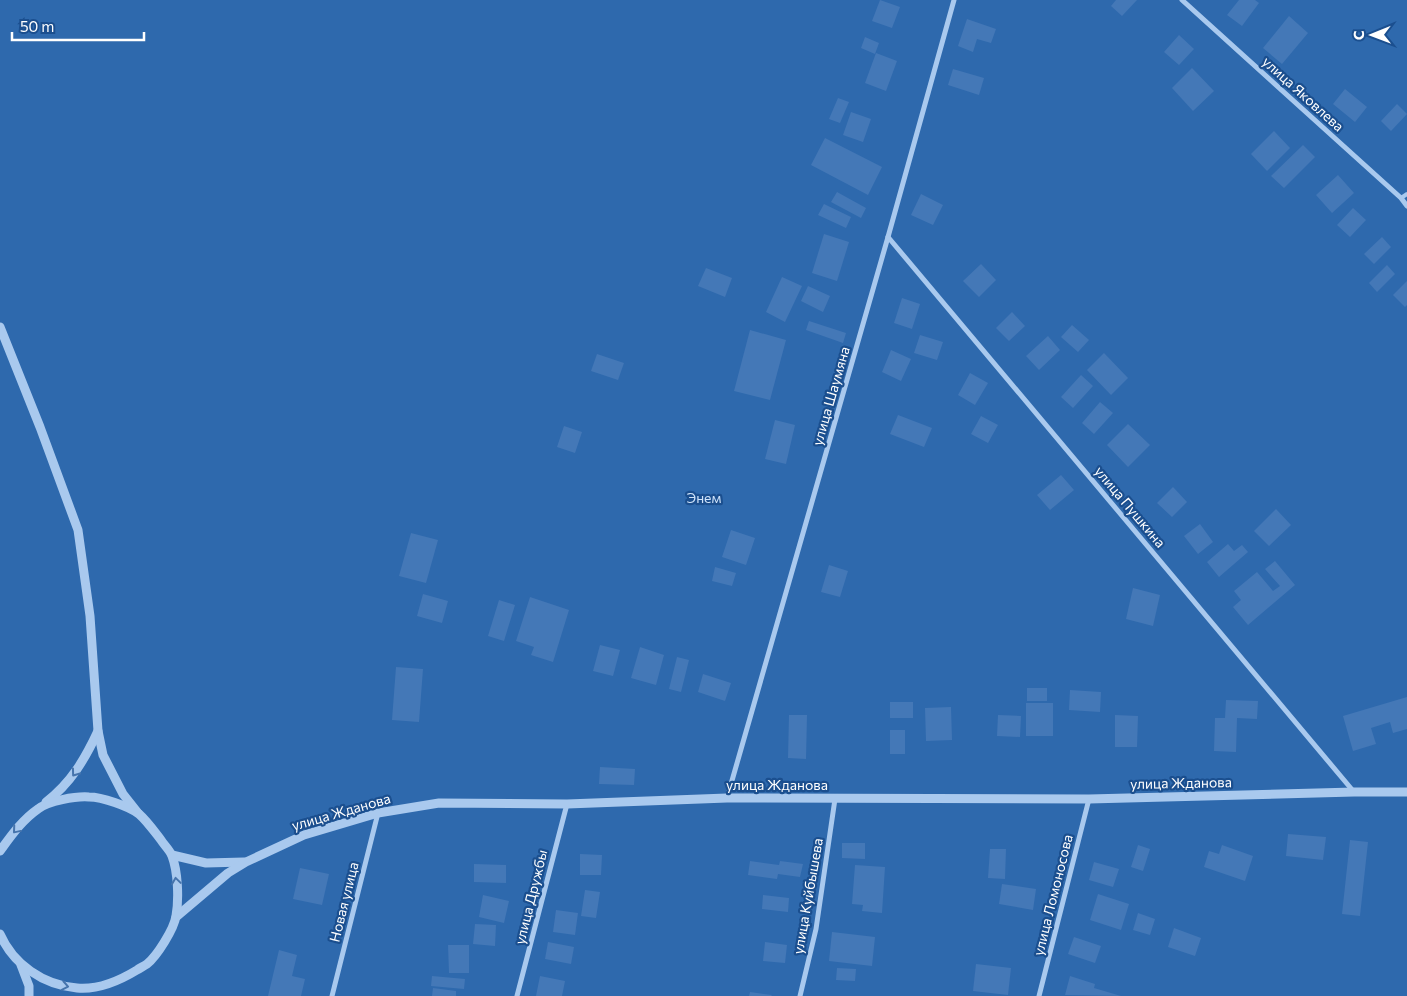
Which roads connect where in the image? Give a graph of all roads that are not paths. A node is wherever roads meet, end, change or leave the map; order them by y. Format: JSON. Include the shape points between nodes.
{"nodes":[{"id":1,"x":954,"y":0,"type":"edge"},
{"id":2,"x":1182,"y":0,"type":"edge"},
{"id":3,"x":1407,"y":194,"type":"edge"},
{"id":4,"x":1401,"y":198,"type":"junction"},
{"id":5,"x":1407,"y":206,"type":"edge"},
{"id":6,"x":888,"y":238,"type":"junction"},
{"id":7,"x":0,"y":327,"type":"edge"},
{"id":8,"x":98,"y":731,"type":"junction"},
{"id":9,"x":1354,"y":792,"type":"junction"},
{"id":10,"x":1407,"y":792,"type":"edge"},
{"id":11,"x":727,"y":798,"type":"junction"},
{"id":12,"x":835,"y":799,"type":"junction"},
{"id":13,"x":1089,"y":799,"type":"junction"},
{"id":14,"x":566,"y":804,"type":"junction"},
{"id":15,"x":39,"y":808,"type":"junction"},
{"id":16,"x":138,"y":813,"type":"junction"},
{"id":17,"x":378,"y":813,"type":"junction"},
{"id":18,"x":0,"y":851,"type":"edge"},
{"id":19,"x":172,"y":855,"type":"junction"},
{"id":20,"x":246,"y":862,"type":"junction"},
{"id":21,"x":176,"y":917,"type":"junction"},
{"id":22,"x":0,"y":934,"type":"edge"},
{"id":23,"x":21,"y":965,"type":"junction"},
{"id":24,"x":98,"y":987,"type":"junction"},
{"id":25,"x":29,"y":996,"type":"edge"},
{"id":26,"x":85,"y":996,"type":"edge"},
{"id":27,"x":332,"y":996,"type":"edge"},
{"id":28,"x":518,"y":996,"type":"edge"},
{"id":29,"x":800,"y":996,"type":"edge"},
{"id":30,"x":1039,"y":996,"type":"edge"}],
"edges":[{"from":1,"to":6,"type":"street","name":"улица Шаумяна"},
{"from":2,"to":4,"type":"street","name":"улица Яковлева"},
{"from":3,"to":4,"type":"lane"},
{"from":4,"to":5,"type":"street","name":"улица Яковлева"},
{"from":6,"to":9,"type":"street","name":"улица Пушкина"},
{"from":6,"to":11,"type":"street","name":"улица Шаумяна"},
{"from":7,"to":8,"type":"street","via":[[78,530],[90,616]]},
{"from":8,"to":15,"type":"street","one_way":true,"via":[[75,774]]},
{"from":8,"to":16,"type":"street","via":[[103,755],[122,794]]},
{"from":9,"to":10,"type":"street","name":"улица Жданова"},
{"from":9,"to":13,"type":"street","name":"улица Жданова"},
{"from":11,"to":12,"type":"street","name":"улица Жданова"},
{"from":11,"to":14,"type":"street","name":"улица Жданова"},
{"from":12,"to":13,"type":"street","name":"улица Жданова"},
{"from":12,"to":29,"type":"street","name":"улица Куйбышева","via":[[816,929]]},
{"from":13,"to":30,"type":"street","name":"улица Ломоносова"},
{"from":14,"to":17,"type":"street","name":"улица Жданова","via":[[439,803]]},
{"from":14,"to":28,"type":"street","name":"улица Дружбы"},
{"from":15,"to":16,"type":"street","name":"улица Жданова","via":[[89,797],[114,802]]},
{"from":15,"to":18,"type":"street","name":"улица Жданова","one_way":true,"via":[[17,828]]},
{"from":16,"to":19,"type":"street","name":"улица Жданова"},
{"from":17,"to":20,"type":"street","name":"улица Жданова","via":[[304,835]]},
{"from":17,"to":27,"type":"street","name":"Новая улица"},
{"from":19,"to":20,"type":"street","via":[[206,863]]},
{"from":21,"to":19,"type":"street","name":"улица Жданова","one_way":true,"via":[[178,886]]},
{"from":20,"to":21,"type":"street","name":"улица Жданова"},
{"from":21,"to":24,"type":"street","name":"улица Жданова","via":[[164,942],[147,964]]},
{"from":22,"to":23,"type":"street","name":"улица Жданова"},
{"from":23,"to":24,"type":"street","name":"улица Жданова","one_way":true,"via":[[57,984],[77,988]]},
{"from":23,"to":25,"type":"street"},
{"from":24,"to":26,"type":"street","name":"улица Жданова"}]}
